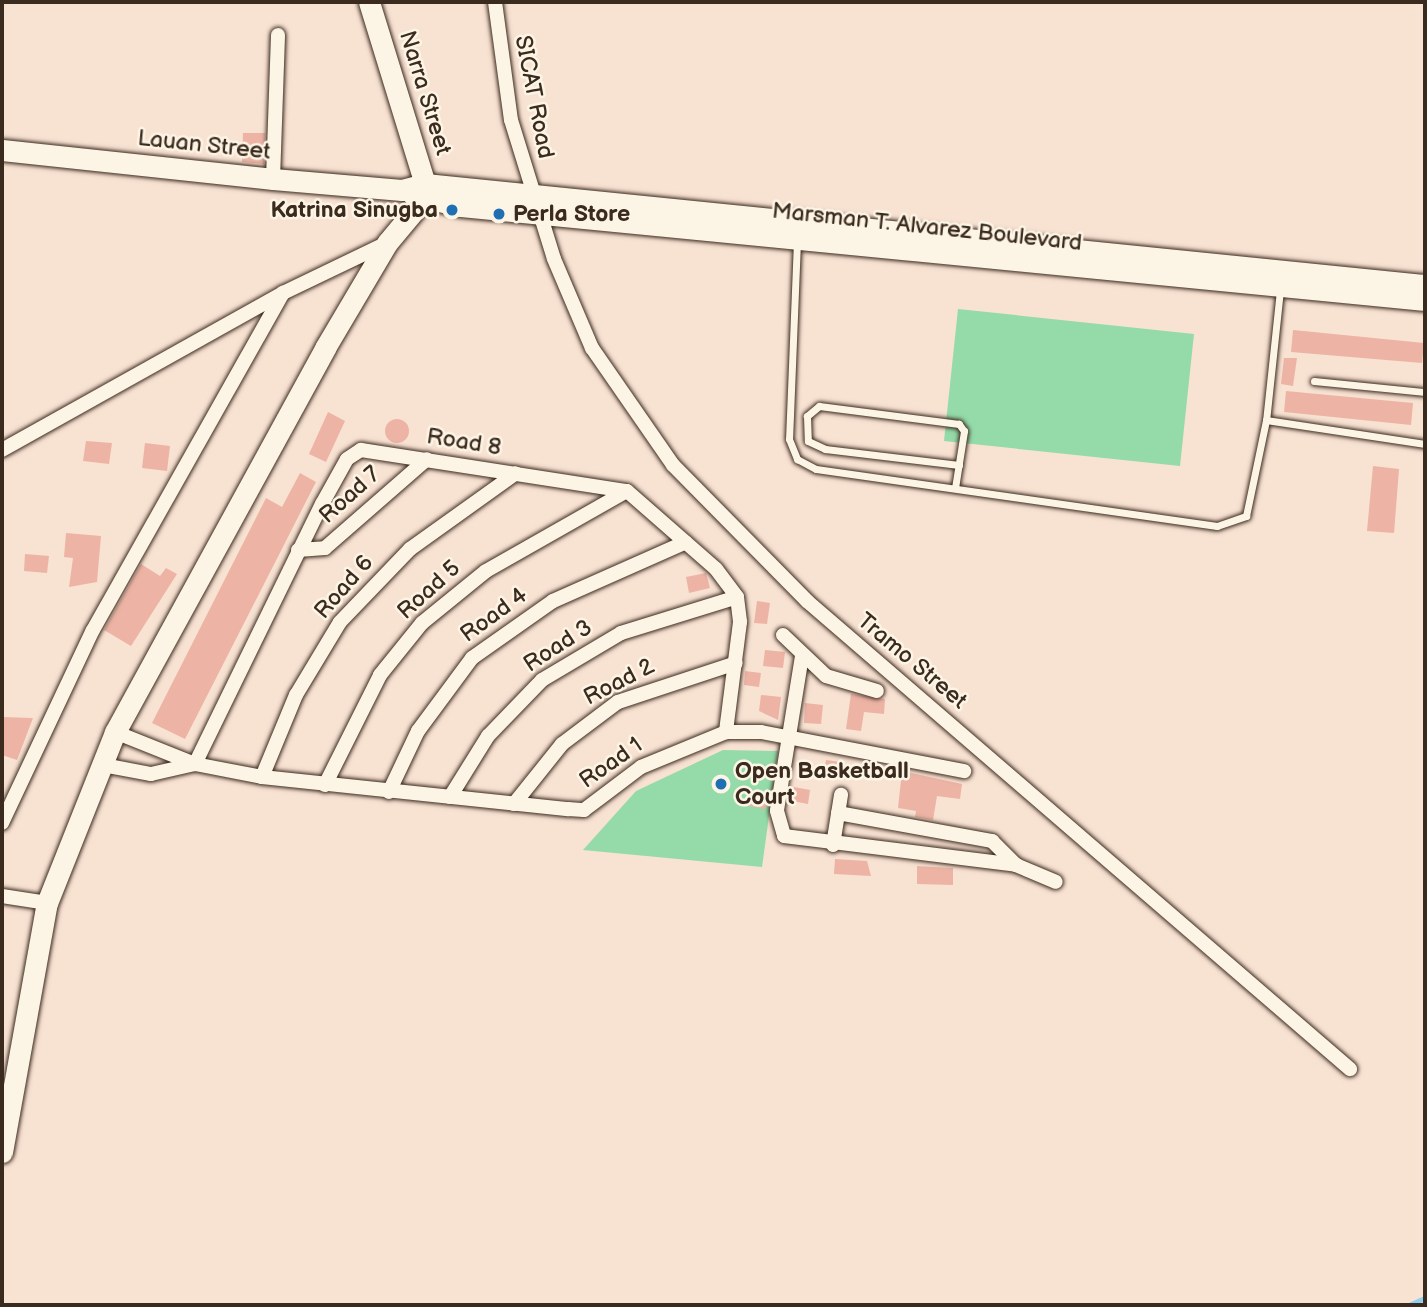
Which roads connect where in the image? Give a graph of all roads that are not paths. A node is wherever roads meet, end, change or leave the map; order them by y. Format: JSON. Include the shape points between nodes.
{"nodes":[{"id":1,"x":369,"y":2,"type":"edge"},
{"id":2,"x":495,"y":2,"type":"edge"},
{"id":3,"x":278,"y":35,"type":"dead end"},
{"id":4,"x":2,"y":150,"type":"edge"},
{"id":5,"x":273,"y":179,"type":"junction"},
{"id":6,"x":424,"y":192,"type":"junction"},
{"id":7,"x":535,"y":207,"type":"junction"},
{"id":8,"x":799,"y":232,"type":"junction"},
{"id":9,"x":387,"y":243,"type":"junction"},
{"id":10,"x":1281,"y":279,"type":"junction"},
{"id":11,"x":1425,"y":285,"type":"edge"},
{"id":12,"x":283,"y":293,"type":"junction"},
{"id":13,"x":1425,"y":300,"type":"edge"},
{"id":14,"x":1314,"y":381,"type":"dead end"},
{"id":15,"x":1425,"y":392,"type":"edge"},
{"id":16,"x":1266,"y":419,"type":"junction"},
{"id":17,"x":1425,"y":444,"type":"edge"},
{"id":18,"x":2,"y":450,"type":"edge"},
{"id":19,"x":427,"y":459,"type":"junction"},
{"id":20,"x":959,"y":465,"type":"junction"},
{"id":21,"x":516,"y":473,"type":"junction"},
{"id":22,"x":955,"y":488,"type":"junction"},
{"id":23,"x":627,"y":491,"type":"junction"},
{"id":24,"x":686,"y":542,"type":"junction"},
{"id":25,"x":298,"y":550,"type":"junction"},
{"id":26,"x":737,"y":597,"type":"junction"},
{"id":27,"x":783,"y":635,"type":"dead end"},
{"id":28,"x":802,"y":656,"type":"junction"},
{"id":29,"x":736,"y":663,"type":"junction"},
{"id":30,"x":877,"y":691,"type":"dead end"},
{"id":31,"x":116,"y":732,"type":"junction"},
{"id":32,"x":726,"y":732,"type":"junction"},
{"id":33,"x":788,"y":738,"type":"junction"},
{"id":34,"x":195,"y":764,"type":"junction"},
{"id":35,"x":103,"y":765,"type":"junction"},
{"id":36,"x":964,"y":771,"type":"dead end"},
{"id":37,"x":261,"y":777,"type":"junction"},
{"id":38,"x":325,"y":785,"type":"junction"},
{"id":39,"x":389,"y":792,"type":"junction"},
{"id":40,"x":841,"y":795,"type":"dead end"},
{"id":41,"x":450,"y":797,"type":"junction"},
{"id":42,"x":514,"y":803,"type":"junction"},
{"id":43,"x":838,"y":813,"type":"junction"},
{"id":44,"x":2,"y":823,"type":"edge"},
{"id":45,"x":833,"y":845,"type":"junction"},
{"id":46,"x":1016,"y":864,"type":"junction"},
{"id":47,"x":1056,"y":882,"type":"dead end"},
{"id":48,"x":2,"y":896,"type":"edge"},
{"id":49,"x":47,"y":903,"type":"junction"},
{"id":50,"x":1350,"y":1069,"type":"dead end"},
{"id":51,"x":2,"y":1152,"type":"edge"}],
"edges":[{"from":1,"to":6,"type":"street","name":"Narra Street"},
{"from":2,"to":7,"type":"street","name":"SICAT Road","via":[[511,120]]},
{"from":3,"to":5,"type":"street"},
{"from":4,"to":5,"type":"street","name":"Lauan Street"},
{"from":5,"to":6,"type":"street","name":"Lauan Street"},
{"from":6,"to":7,"type":"street","name":"Marsman T. Alvarez Boulevard"},
{"from":6,"to":9,"type":"street"},
{"from":7,"to":8,"type":"street","name":"Marsman T. Alvarez Boulevard"},
{"from":7,"to":50,"type":"street","name":"Tramo Street","via":[[592,348],[659,447],[715,514],[864,652],[1041,797]]},
{"from":8,"to":10,"type":"street","name":"Marsman T. Alvarez Boulevard"},
{"from":8,"to":22,"type":"lane","via":[[789,439],[797,459],[816,469]]},
{"from":9,"to":12,"type":"street"},
{"from":9,"to":31,"type":"street"},
{"from":10,"to":11,"type":"street","name":"Marsman T. Alvarez Boulevard"},
{"from":10,"to":13,"type":"street","name":"Marsman T. Alvarez Boulevard"},
{"from":10,"to":16,"type":"lane"},
{"from":12,"to":18,"type":"street"},
{"from":12,"to":44,"type":"street","via":[[93,630]]},
{"from":14,"to":15,"type":"lane"},
{"from":16,"to":17,"type":"lane"},
{"from":16,"to":22,"type":"lane","via":[[1246,516],[1234,523],[1217,526]]},
{"from":19,"to":21,"type":"street","name":"Road 8"},
{"from":19,"to":25,"type":"street","name":"Road 7","via":[[325,548]]},
{"from":19,"to":25,"type":"street","name":"Road 8","via":[[354,452]]},
{"from":20,"to":20,"type":"lane","via":[[964,431],[951,421],[819,406],[807,416],[808,441],[825,449]]},
{"from":20,"to":22,"type":"lane"},
{"from":21,"to":23,"type":"street","name":"Road 8"},
{"from":21,"to":37,"type":"street","name":"Road 6","via":[[410,550],[340,622],[296,695]]},
{"from":23,"to":24,"type":"street"},
{"from":23,"to":38,"type":"street","name":"Road 5","via":[[486,571],[422,623],[380,675]]},
{"from":24,"to":26,"type":"street"},
{"from":24,"to":39,"type":"street","name":"Road 4","via":[[577,589],[494,640],[453,680]]},
{"from":25,"to":34,"type":"street","name":"Road 8"},
{"from":26,"to":29,"type":"street"},
{"from":26,"to":41,"type":"street","name":"Road 3","via":[[621,633],[542,680],[488,736]]},
{"from":27,"to":28,"type":"street"},
{"from":28,"to":30,"type":"street","via":[[826,676]]},
{"from":28,"to":33,"type":"street"},
{"from":29,"to":32,"type":"street"},
{"from":29,"to":42,"type":"street","name":"Road 2","via":[[618,702],[562,744]]},
{"from":31,"to":34,"type":"street"},
{"from":31,"to":35,"type":"street"},
{"from":32,"to":33,"type":"street","name":"Road 1"},
{"from":32,"to":42,"type":"street","name":"Road 1","via":[[640,767],[584,810]]},
{"from":33,"to":36,"type":"street","name":"Road 1"},
{"from":33,"to":45,"type":"street","via":[[779,830]]},
{"from":34,"to":35,"type":"street","via":[[151,774]]},
{"from":34,"to":37,"type":"street","name":"Road 1"},
{"from":35,"to":49,"type":"street"},
{"from":37,"to":38,"type":"street","name":"Road 1"},
{"from":38,"to":39,"type":"street","name":"Road 1"},
{"from":39,"to":41,"type":"street","name":"Road 1"},
{"from":40,"to":43,"type":"street"},
{"from":41,"to":42,"type":"street","name":"Road 1"},
{"from":43,"to":45,"type":"street"},
{"from":43,"to":46,"type":"street","via":[[992,841]]},
{"from":45,"to":46,"type":"street"},
{"from":46,"to":47,"type":"street"},
{"from":48,"to":49,"type":"street"},
{"from":49,"to":51,"type":"street"}]}
